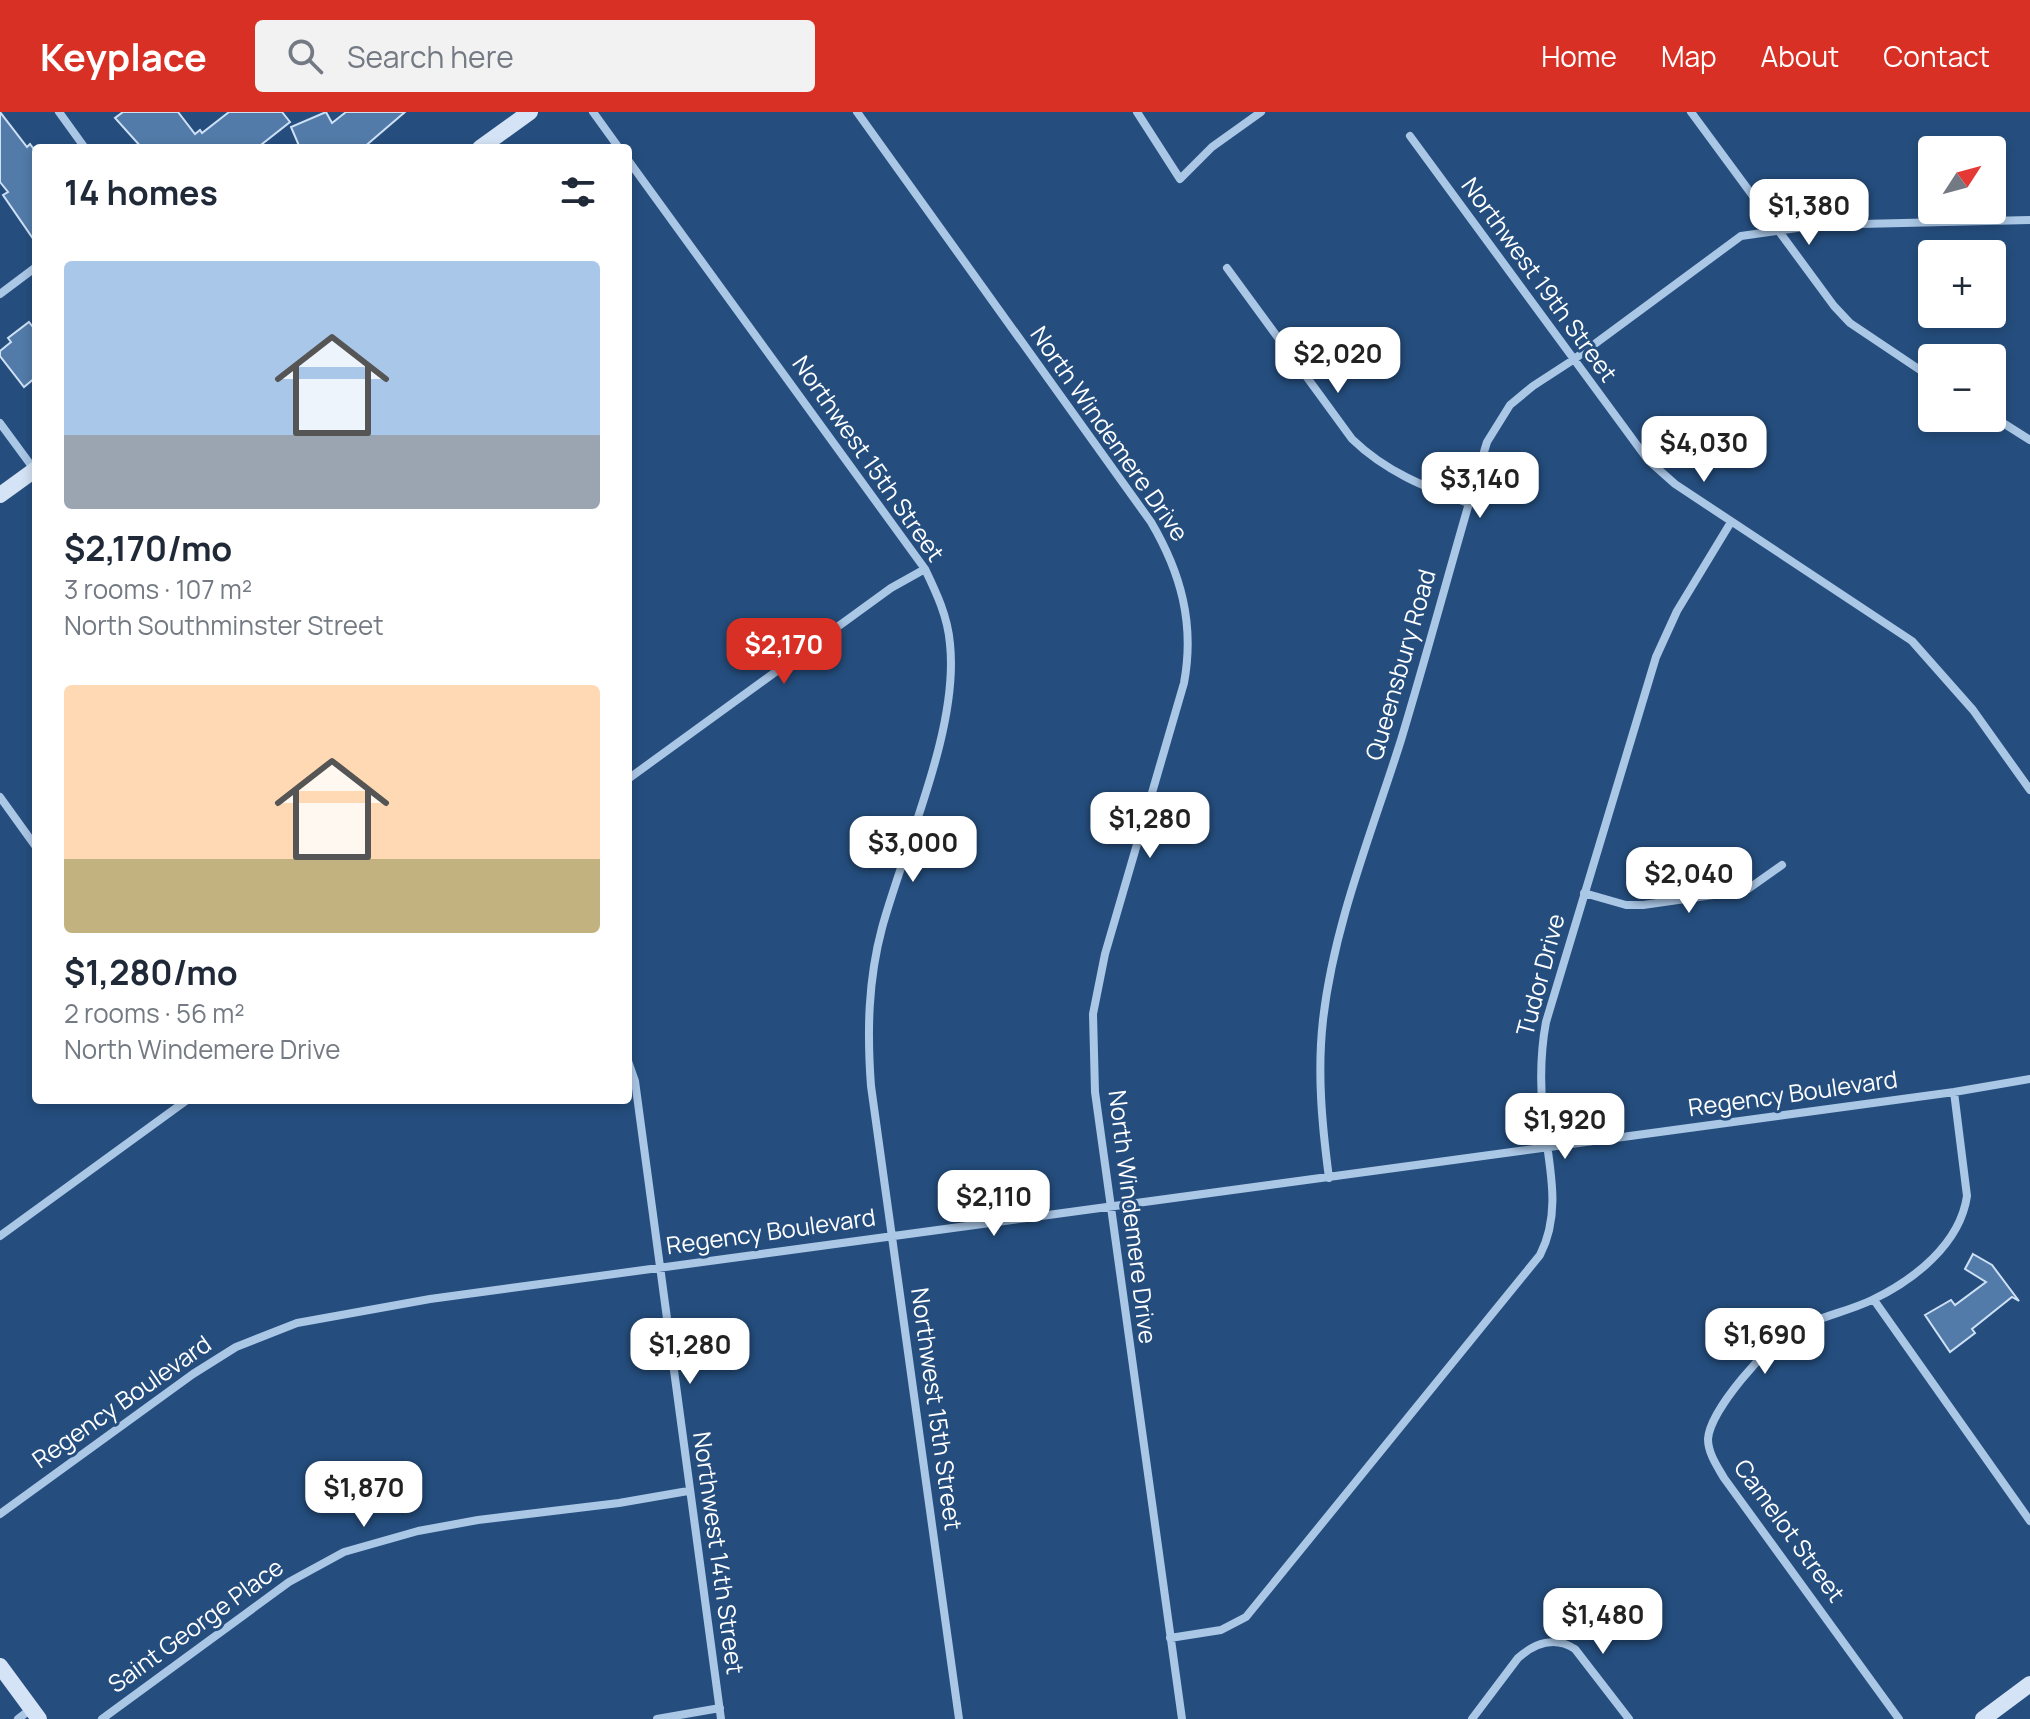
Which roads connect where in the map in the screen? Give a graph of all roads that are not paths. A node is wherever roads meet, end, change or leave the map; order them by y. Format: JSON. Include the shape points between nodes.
{"nodes":[{"id":1,"x":59,"y":112,"type":"edge"},
{"id":2,"x":530,"y":112,"type":"edge"},
{"id":3,"x":593,"y":112,"type":"edge"},
{"id":4,"x":857,"y":112,"type":"edge"},
{"id":5,"x":1137,"y":112,"type":"edge"},
{"id":6,"x":1261,"y":112,"type":"edge"},
{"id":7,"x":1691,"y":112,"type":"edge"},
{"id":8,"x":1410,"y":136,"type":"dead end"},
{"id":9,"x":82,"y":144,"type":"edge"},
{"id":10,"x":486,"y":144,"type":"edge"},
{"id":11,"x":616,"y":144,"type":"edge"},
{"id":12,"x":632,"y":166,"type":"edge"},
{"id":13,"x":2030,"y":220,"type":"edge"},
{"id":14,"x":1777,"y":231,"type":"junction"},
{"id":15,"x":1227,"y":268,"type":"dead end"},
{"id":16,"x":32,"y":270,"type":"edge"},
{"id":17,"x":0,"y":294,"type":"edge"},
{"id":18,"x":1573,"y":360,"type":"junction"},
{"id":19,"x":1918,"y":369,"type":"edge"},
{"id":20,"x":0,"y":423,"type":"edge"},
{"id":21,"x":2006,"y":425,"type":"edge"},
{"id":22,"x":2030,"y":440,"type":"edge"},
{"id":23,"x":32,"y":466,"type":"edge"},
{"id":24,"x":32,"y":472,"type":"edge"},
{"id":25,"x":0,"y":495,"type":"edge"},
{"id":26,"x":1468,"y":503,"type":"junction"},
{"id":27,"x":1731,"y":522,"type":"junction"},
{"id":28,"x":925,"y":569,"type":"junction"},
{"id":29,"x":632,"y":776,"type":"edge"},
{"id":30,"x":2030,"y":790,"type":"edge"},
{"id":31,"x":0,"y":797,"type":"edge"},
{"id":32,"x":32,"y":841,"type":"edge"},
{"id":33,"x":1782,"y":865,"type":"dead end"},
{"id":34,"x":1584,"y":893,"type":"junction"},
{"id":35,"x":632,"y":1072,"type":"edge"},
{"id":36,"x":2030,"y":1079,"type":"edge"},
{"id":37,"x":1954,"y":1092,"type":"junction"},
{"id":38,"x":182,"y":1104,"type":"edge"},
{"id":39,"x":1547,"y":1147,"type":"junction"},
{"id":40,"x":1329,"y":1178,"type":"junction"},
{"id":41,"x":1110,"y":1207,"type":"junction"},
{"id":42,"x":893,"y":1235,"type":"junction"},
{"id":43,"x":0,"y":1236,"type":"edge"},
{"id":44,"x":659,"y":1268,"type":"junction"},
{"id":45,"x":1874,"y":1300,"type":"junction"},
{"id":46,"x":688,"y":1491,"type":"junction"},
{"id":47,"x":0,"y":1514,"type":"edge"},
{"id":48,"x":2030,"y":1521,"type":"edge"},
{"id":49,"x":1170,"y":1638,"type":"junction"},
{"id":50,"x":0,"y":1666,"type":"edge"},
{"id":51,"x":2030,"y":1684,"type":"edge"},
{"id":52,"x":720,"y":1708,"type":"junction"},
{"id":53,"x":29,"y":1716,"type":"edge"},
{"id":54,"x":102,"y":1719,"type":"edge"},
{"id":55,"x":657,"y":1719,"type":"edge"},
{"id":56,"x":721,"y":1719,"type":"edge"},
{"id":57,"x":959,"y":1719,"type":"edge"},
{"id":58,"x":1182,"y":1719,"type":"edge"},
{"id":59,"x":1472,"y":1719,"type":"edge"},
{"id":60,"x":1629,"y":1719,"type":"edge"},
{"id":61,"x":1899,"y":1719,"type":"edge"},
{"id":62,"x":1983,"y":1719,"type":"edge"}],
"edges":[{"from":1,"to":9,"type":"street"},
{"from":2,"to":10,"type":"main road"},
{"from":3,"to":11,"type":"street"},
{"from":4,"to":41,"type":"street","name":"North Windemere Drive","via":[[1151,522],[1183,594],[1188,637],[1184,683],[1105,954],[1093,1014],[1095,1092]]},
{"from":5,"to":6,"type":"street","via":[[1180,179],[1212,147]]},
{"from":7,"to":14,"type":"street"},
{"from":8,"to":18,"type":"street","name":"Northwest 19th Street"},
{"from":12,"to":28,"type":"street","name":"Northwest 15th Street"},
{"from":13,"to":14,"type":"street","name":"Queensbury Road","via":[[1818,225]]},
{"from":14,"to":18,"type":"street","name":"Queensbury Road","via":[[1741,236]]},
{"from":14,"to":19,"type":"street","via":[[1850,323]]},
{"from":15,"to":26,"type":"street","via":[[1352,439],[1397,475]]},
{"from":16,"to":17,"type":"street"},
{"from":18,"to":26,"type":"street","name":"Queensbury Road","via":[[1533,386],[1499,418]]},
{"from":18,"to":27,"type":"street","name":"Northwest 19th Street","via":[[1648,460]]},
{"from":20,"to":23,"type":"street"},
{"from":21,"to":22,"type":"street"},
{"from":24,"to":25,"type":"main road"},
{"from":26,"to":40,"type":"street","name":"Queensbury Road","via":[[1329,978],[1320,1054]]},
{"from":27,"to":30,"type":"street","name":"Northwest 19th Street","via":[[1912,641],[1949,680]]},
{"from":27,"to":34,"type":"street","name":"Tudor Drive","via":[[1683,600],[1656,657]]},
{"from":28,"to":29,"type":"street","via":[[891,588]]},
{"from":28,"to":42,"type":"street","name":"Northwest 15th Street","via":[[950,640],[950,692],[882,928],[868,1009],[871,1086]]},
{"from":31,"to":32,"type":"street"},
{"from":33,"to":34,"type":"street","via":[[1748,889],[1643,905]]},
{"from":34,"to":39,"type":"street","name":"Tudor Drive","via":[[1542,1043],[1539,1067]]},
{"from":35,"to":44,"type":"street","name":"Northwest 14th Street"},
{"from":36,"to":37,"type":"street","name":"Regency Boulevard"},
{"from":37,"to":39,"type":"street","name":"Regency Boulevard"},
{"from":37,"to":45,"type":"street","name":"Camelot Street","via":[[1967,1177],[1960,1224],[1941,1250]]},
{"from":38,"to":43,"type":"street"},
{"from":39,"to":40,"type":"street","name":"Regency Boulevard"},
{"from":39,"to":49,"type":"street","name":"Tudor Drive","via":[[1554,1207],[1540,1255],[1246,1617],[1221,1630]]},
{"from":40,"to":41,"type":"street","name":"Regency Boulevard"},
{"from":41,"to":42,"type":"street","name":"Regency Boulevard"},
{"from":41,"to":49,"type":"street","name":"North Windemere Drive"},
{"from":42,"to":44,"type":"street","name":"Regency Boulevard"},
{"from":42,"to":57,"type":"street","name":"Northwest 15th Street"},
{"from":44,"to":46,"type":"street","name":"Northwest 14th Street"},
{"from":44,"to":47,"type":"street","name":"Regency Boulevard","via":[[430,1299],[268,1333],[193,1374]]},
{"from":45,"to":48,"type":"street"},
{"from":45,"to":61,"type":"street","name":"Camelot Street","via":[[1795,1329],[1770,1346],[1718,1414],[1709,1446],[1724,1478]]},
{"from":46,"to":52,"type":"street","name":"Northwest 14th Street"},
{"from":46,"to":54,"type":"street","name":"Saint George Place","via":[[478,1520],[344,1552],[289,1582]]},
{"from":49,"to":58,"type":"street","name":"North Windemere Drive"},
{"from":50,"to":53,"type":"main road"},
{"from":51,"to":62,"type":"main road"},
{"from":52,"to":55,"type":"street"},
{"from":52,"to":56,"type":"street","name":"Northwest 14th Street"},
{"from":59,"to":60,"type":"street","via":[[1518,1658],[1547,1642],[1575,1649]]}]}
